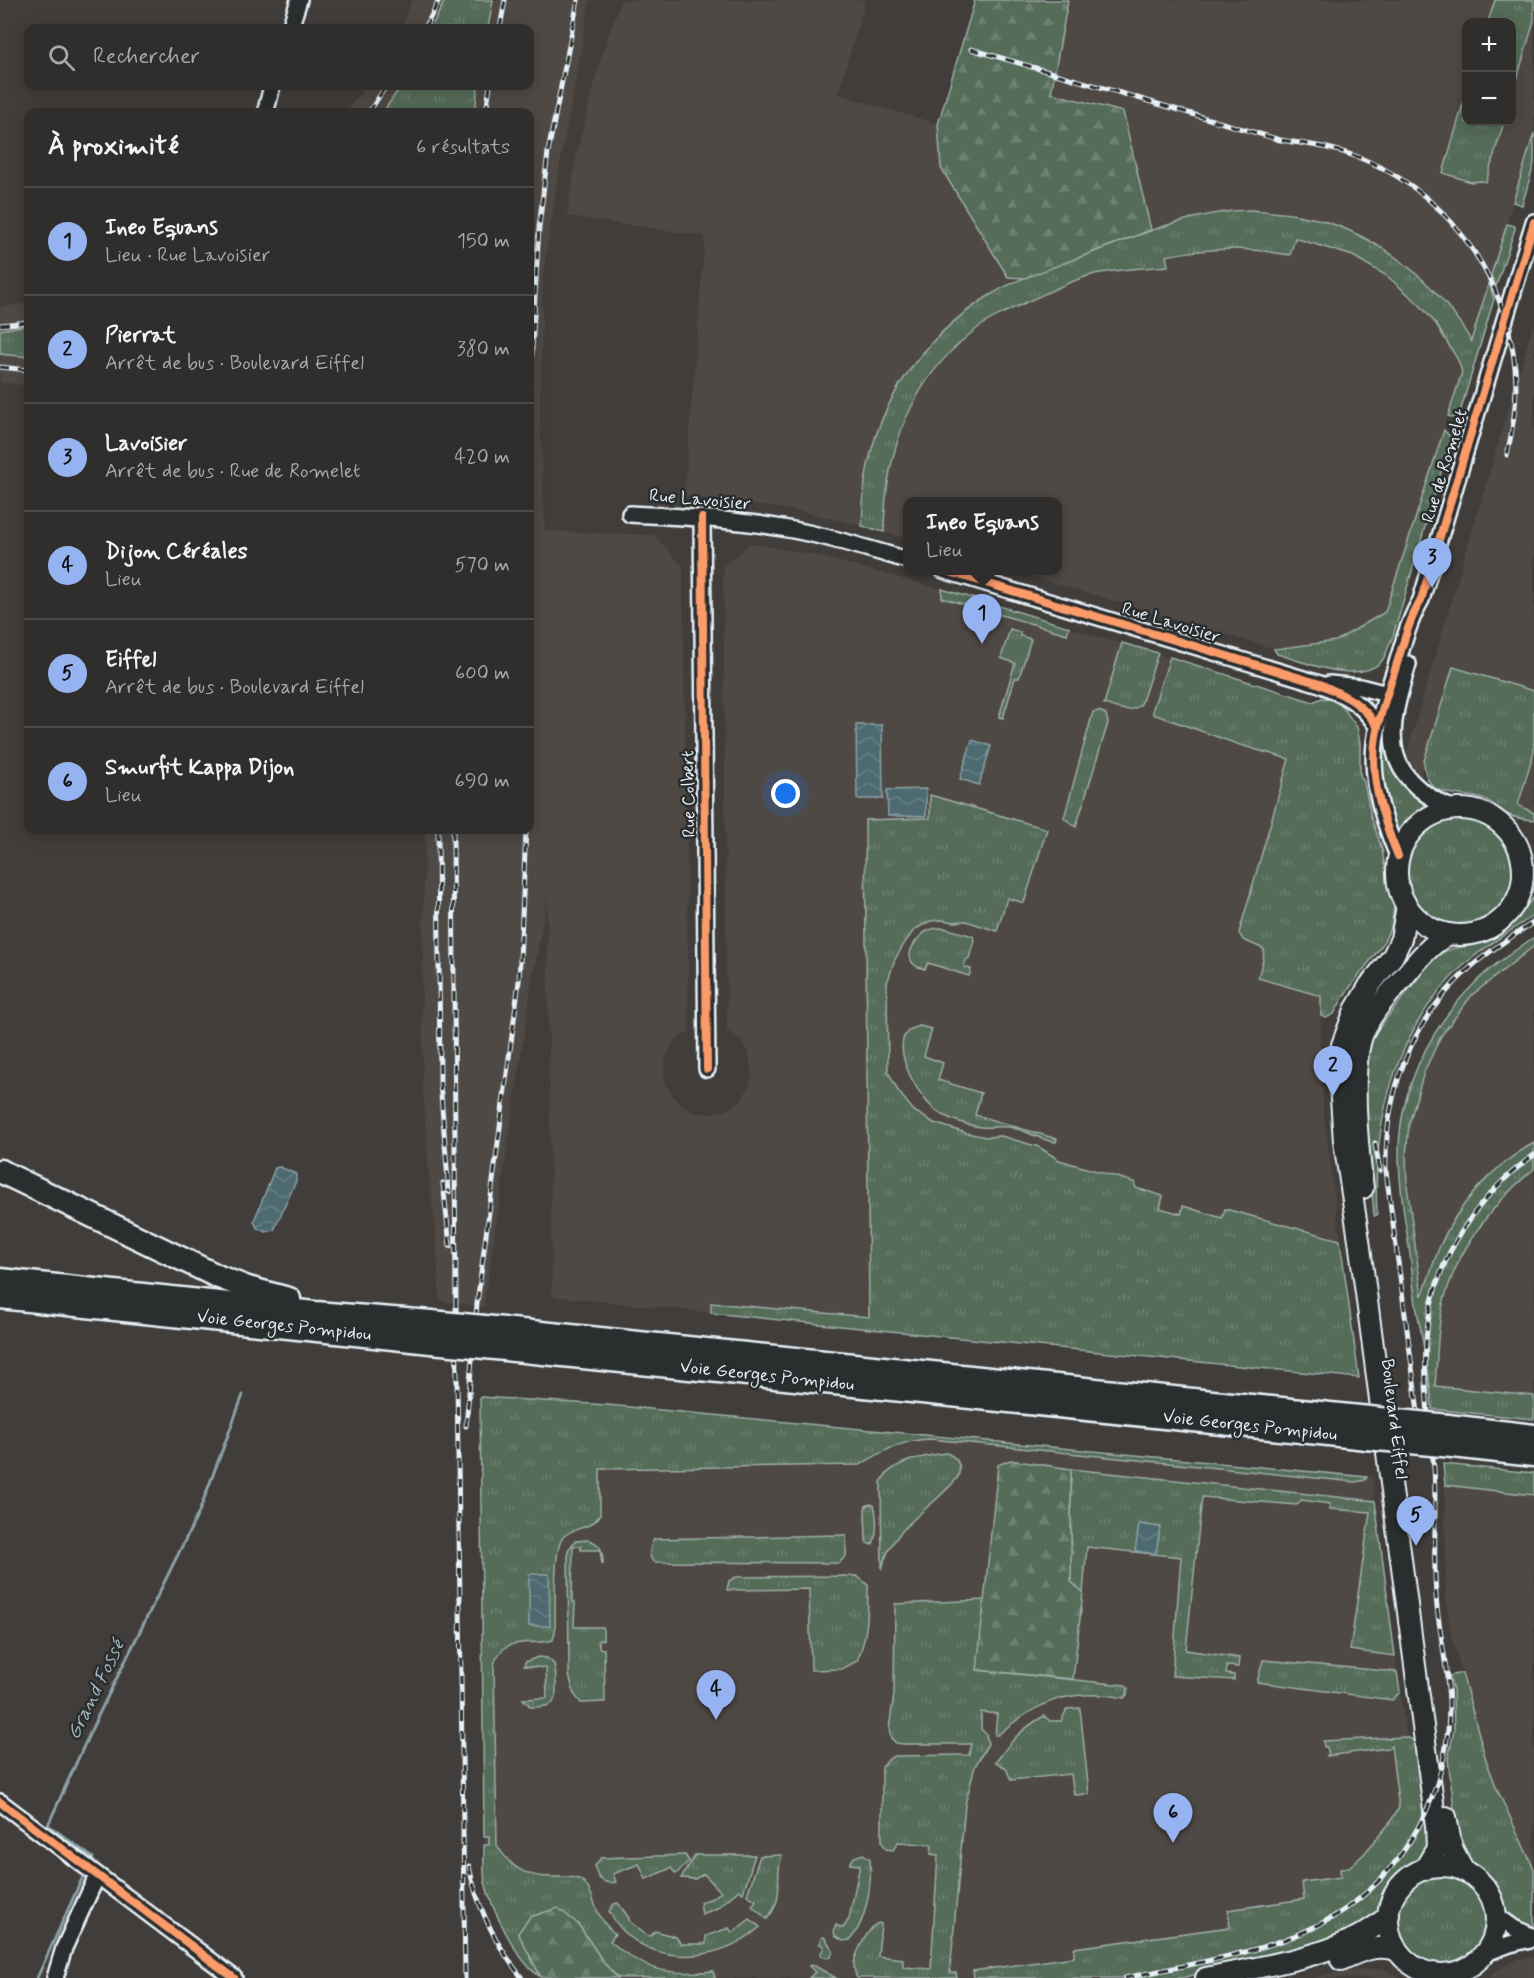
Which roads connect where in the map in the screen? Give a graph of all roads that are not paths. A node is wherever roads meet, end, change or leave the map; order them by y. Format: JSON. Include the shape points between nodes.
{"nodes":[{"id":1,"x":298,"y":0,"type":"edge"},
{"id":2,"x":291,"y":24,"type":"edge"},
{"id":3,"x":271,"y":90,"type":"edge"},
{"id":4,"x":267,"y":106,"type":"dead end"},
{"id":5,"x":1534,"y":226,"type":"edge"},
{"id":6,"x":630,"y":514,"type":"dead end"},
{"id":7,"x":702,"y":518,"type":"junction"},
{"id":8,"x":903,"y":559,"type":"edge"},
{"id":9,"x":960,"y":575,"type":"edge"},
{"id":10,"x":1421,"y":600,"type":"junction"},
{"id":11,"x":1320,"y":684,"type":"junction"},
{"id":12,"x":1387,"y":694,"type":"junction"},
{"id":13,"x":1384,"y":728,"type":"junction"},
{"id":14,"x":1451,"y":808,"type":"junction"},
{"id":15,"x":1524,"y":839,"type":"edge"},
{"id":16,"x":1398,"y":856,"type":"junction"},
{"id":17,"x":1527,"y":892,"type":"edge"},
{"id":18,"x":1407,"y":906,"type":"junction"},
{"id":19,"x":1449,"y":934,"type":"junction"},
{"id":20,"x":707,"y":1069,"type":"dead end"},
{"id":21,"x":0,"y":1171,"type":"edge"},
{"id":22,"x":0,"y":1281,"type":"edge"},
{"id":23,"x":0,"y":1297,"type":"edge"},
{"id":24,"x":56,"y":1303,"type":"junction"},
{"id":25,"x":0,"y":1305,"type":"edge"},
{"id":26,"x":403,"y":1319,"type":"junction"},
{"id":27,"x":431,"y":1332,"type":"junction"},
{"id":28,"x":1450,"y":1436,"type":"junction"},
{"id":29,"x":1534,"y":1436,"type":"edge"},
{"id":30,"x":1534,"y":1455,"type":"edge"},
{"id":31,"x":0,"y":1802,"type":"edge"},
{"id":32,"x":1424,"y":1870,"type":"junction"},
{"id":33,"x":1464,"y":1871,"type":"junction"},
{"id":34,"x":97,"y":1876,"type":"junction"},
{"id":35,"x":1389,"y":1915,"type":"junction"},
{"id":36,"x":1496,"y":1915,"type":"junction"},
{"id":37,"x":1534,"y":1938,"type":"edge"},
{"id":38,"x":64,"y":1948,"type":"junction"},
{"id":39,"x":1397,"y":1950,"type":"junction"},
{"id":40,"x":1485,"y":1953,"type":"junction"},
{"id":41,"x":1423,"y":1974,"type":"edge"},
{"id":42,"x":1461,"y":1974,"type":"edge"},
{"id":43,"x":45,"y":1978,"type":"edge"},
{"id":44,"x":55,"y":1978,"type":"edge"},
{"id":45,"x":234,"y":1978,"type":"edge"},
{"id":46,"x":1206,"y":1978,"type":"edge"},
{"id":47,"x":1266,"y":1978,"type":"edge"}],
"edges":[{"from":1,"to":2,"type":"street"},
{"from":3,"to":4,"type":"street"},
{"from":5,"to":10,"type":"street","name":"Rue de Romelet"},
{"from":6,"to":7,"type":"street","name":"Rue Lavoisier"},
{"from":7,"to":8,"type":"street","name":"Rue Lavoisier","via":[[790,529]]},
{"from":7,"to":20,"type":"street","name":"Rue Colbert"},
{"from":9,"to":11,"type":"street","name":"Rue Lavoisier"},
{"from":10,"to":12,"type":"street","name":"Rue de Romelet","via":[[1411,616]]},
{"from":10,"to":13,"type":"street","name":"Rue de Romelet","via":[[1420,619],[1394,710]]},
{"from":11,"to":12,"type":"street","name":"Rue Lavoisier"},
{"from":11,"to":13,"type":"street","name":"Rue Lavoisier","via":[[1349,697]]},
{"from":12,"to":13,"type":"street"},
{"from":13,"to":14,"type":"street","name":"Rue de Romelet","via":[[1408,779],[1426,795]]},
{"from":13,"to":16,"type":"street","name":"Rue de Romelet","via":[[1374,760],[1378,799]]},
{"from":14,"to":15,"type":"main road","via":[[1480,811]]},
{"from":14,"to":16,"type":"main road","via":[[1418,824]]},
{"from":15,"to":17,"type":"main road","via":[[1522,857]]},
{"from":16,"to":18,"type":"main road","via":[[1399,891]]},
{"from":17,"to":19,"type":"main road","via":[[1491,928],[1470,935]]},
{"from":18,"to":19,"type":"main road","via":[[1425,925]]},
{"from":18,"to":32,"type":"main road","name":"Boulevard Eiffel","via":[[1401,939],[1393,956],[1355,1010],[1342,1045],[1339,1070],[1344,1142],[1437,1837],[1437,1848]]},
{"from":19,"to":33,"type":"main road","name":"Boulevard Eiffel","via":[[1420,958],[1364,1030],[1356,1072],[1362,1178],[1448,1831]]},
{"from":21,"to":26,"type":"highway","via":[[248,1288],[316,1305]]},
{"from":22,"to":26,"type":"highway","name":"Voie Georges Pompidou"},
{"from":23,"to":24,"type":"highway","name":"Voie Georges Pompidou"},
{"from":24,"to":25,"type":"highway"},
{"from":24,"to":27,"type":"highway","name":"Voie Georges Pompidou"},
{"from":26,"to":27,"type":"highway","name":"Voie Georges Pompidou"},
{"from":27,"to":28,"type":"highway","name":"Voie Georges Pompidou","bridge":true},
{"from":28,"to":29,"type":"highway","name":"Voie Georges Pompidou"},
{"from":28,"to":30,"type":"highway","name":"Voie Georges Pompidou"},
{"from":31,"to":34,"type":"street"},
{"from":32,"to":33,"type":"main road","via":[[1444,1866]]},
{"from":32,"to":35,"type":"main road","via":[[1400,1887]]},
{"from":33,"to":36,"type":"main road","via":[[1486,1889]]},
{"from":34,"to":38,"type":"street"},
{"from":34,"to":45,"type":"street"},
{"from":35,"to":39,"type":"main road","via":[[1390,1933]]},
{"from":35,"to":46,"type":"main road","via":[[1356,1939],[1330,1950]]},
{"from":36,"to":37,"type":"street"},
{"from":36,"to":40,"type":"main road","via":[[1494,1935]]},
{"from":37,"to":40,"type":"street"},
{"from":38,"to":43,"type":"street"},
{"from":38,"to":44,"type":"street"},
{"from":39,"to":41,"type":"main road"},
{"from":39,"to":47,"type":"main road","via":[[1371,1948],[1330,1964]]},
{"from":40,"to":42,"type":"main road"},
{"from":41,"to":42,"type":"main road"}]}
